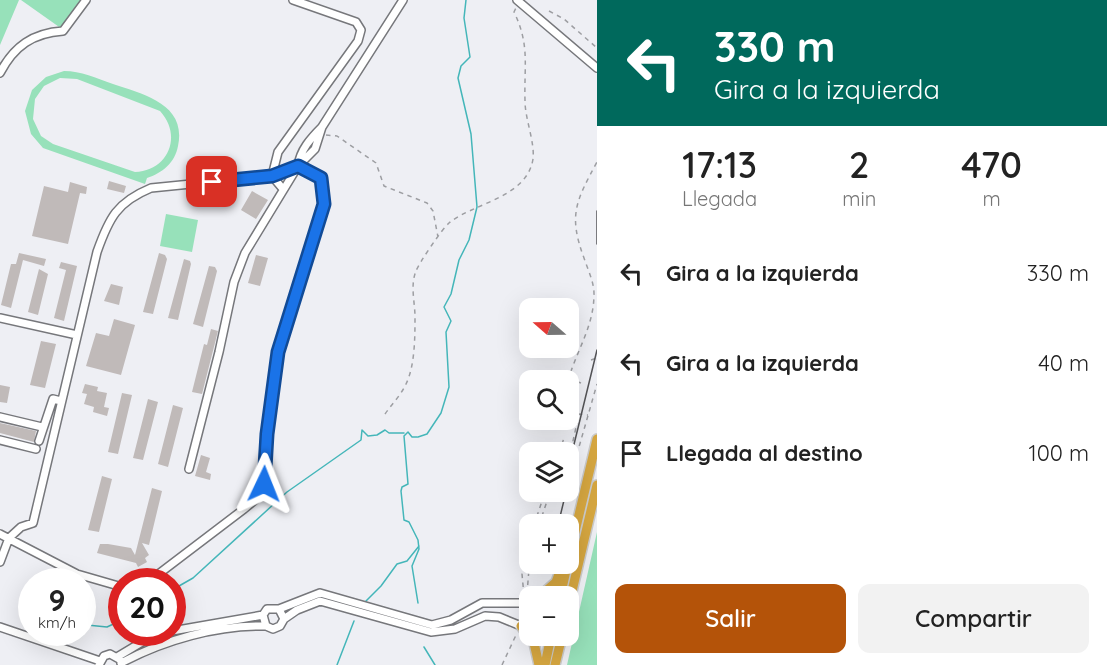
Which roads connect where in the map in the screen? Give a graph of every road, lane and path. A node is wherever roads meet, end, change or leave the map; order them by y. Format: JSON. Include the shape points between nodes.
{"nodes":[{"id":1,"x":86,"y":0,"type":"edge"},
{"id":2,"x":293,"y":0,"type":"edge"},
{"id":3,"x":403,"y":0,"type":"edge"},
{"id":4,"x":518,"y":1,"type":"edge"},
{"id":5,"x":549,"y":11,"type":"dead end"},
{"id":6,"x":597,"y":48,"type":"edge"},
{"id":7,"x":597,"y":68,"type":"edge"},
{"id":8,"x":0,"y":73,"type":"edge"},
{"id":9,"x":321,"y":127,"type":"junction"},
{"id":10,"x":597,"y":162,"type":"edge"},
{"id":11,"x":298,"y":166,"type":"junction"},
{"id":12,"x":272,"y":176,"type":"junction"},
{"id":13,"x":283,"y":189,"type":"junction"},
{"id":14,"x":438,"y":237,"type":"junction"},
{"id":15,"x":0,"y":318,"type":"edge"},
{"id":16,"x":77,"y":335,"type":"junction"},
{"id":17,"x":597,"y":358,"type":"edge"},
{"id":18,"x":591,"y":360,"type":"dead end"},
{"id":19,"x":581,"y":383,"type":"dead end"},
{"id":20,"x":597,"y":384,"type":"edge"},
{"id":21,"x":61,"y":401,"type":"junction"},
{"id":22,"x":385,"y":414,"type":"dead end"},
{"id":23,"x":588,"y":416,"type":"junction"},
{"id":24,"x":0,"y":417,"type":"edge"},
{"id":25,"x":52,"y":436,"type":"junction"},
{"id":26,"x":39,"y":437,"type":"junction"},
{"id":27,"x":564,"y":437,"type":"dead end"},
{"id":28,"x":597,"y":439,"type":"edge"},
{"id":29,"x":0,"y":440,"type":"edge"},
{"id":30,"x":563,"y":442,"type":"edge"},
{"id":31,"x":572,"y":442,"type":"edge"},
{"id":32,"x":579,"y":447,"type":"edge"},
{"id":33,"x":189,"y":469,"type":"dead end"},
{"id":34,"x":597,"y":485,"type":"edge"},
{"id":35,"x":578,"y":514,"type":"edge"},
{"id":36,"x":0,"y":534,"type":"edge"},
{"id":37,"x":9,"y":538,"type":"junction"},
{"id":38,"x":0,"y":562,"type":"edge"},
{"id":39,"x":166,"y":568,"type":"edge"},
{"id":40,"x":108,"y":583,"type":"edge"},
{"id":41,"x":573,"y":586,"type":"edge"},
{"id":42,"x":320,"y":593,"type":"junction"},
{"id":43,"x":320,"y":601,"type":"junction"},
{"id":44,"x":519,"y":603,"type":"edge"},
{"id":45,"x":279,"y":609,"type":"junction"},
{"id":46,"x":263,"y":615,"type":"junction"},
{"id":47,"x":284,"y":619,"type":"junction"},
{"id":48,"x":519,"y":625,"type":"edge"},
{"id":49,"x":266,"y":626,"type":"junction"},
{"id":50,"x":0,"y":627,"type":"edge"},
{"id":51,"x":186,"y":629,"type":"edge"},
{"id":52,"x":139,"y":646,"type":"edge"},
{"id":53,"x":535,"y":646,"type":"edge"},
{"id":54,"x":549,"y":646,"type":"edge"},
{"id":55,"x":560,"y":646,"type":"edge"},
{"id":56,"x":120,"y":662,"type":"edge"},
{"id":57,"x":100,"y":663,"type":"edge"},
{"id":58,"x":539,"y":665,"type":"edge"},
{"id":59,"x":545,"y":665,"type":"edge"},
{"id":60,"x":555,"y":665,"type":"edge"}],
"edges":[{"from":1,"to":8,"type":"street","via":[[63,31],[38,34],[9,58]]},
{"from":2,"to":12,"type":"street","via":[[356,22],[361,30],[358,40],[278,152]]},
{"from":3,"to":9,"type":"street"},
{"from":4,"to":7,"type":"street"},
{"from":4,"to":14,"type":"path","via":[[514,12],[526,47],[525,113],[532,161],[513,189],[459,215]]},
{"from":5,"to":6,"type":"path"},
{"from":9,"to":11,"type":"street","via":[[315,148]]},
{"from":9,"to":14,"type":"path","via":[[325,135],[337,136],[376,163],[384,186],[427,203],[433,211]]},
{"from":10,"to":19,"type":"path","via":[[582,188],[574,217],[594,292],[586,336],[570,374],[572,380]]},
{"from":11,"to":12,"type":"street"},
{"from":11,"to":13,"type":"street"},
{"from":11,"to":39,"type":"street","via":[[321,178],[325,195],[278,352],[264,484],[256,499]]},
{"from":12,"to":13,"type":"street"},
{"from":12,"to":16,"type":"street","via":[[151,189],[119,207],[106,226],[97,252]]},
{"from":13,"to":33,"type":"street","via":[[245,254],[234,282]]},
{"from":14,"to":22,"type":"path","via":[[416,271],[413,284],[413,349],[407,384]]},
{"from":15,"to":16,"type":"street"},
{"from":16,"to":21,"type":"street"},
{"from":17,"to":18,"type":"path"},
{"from":20,"to":23,"type":"path"},
{"from":21,"to":25,"type":"street"},
{"from":21,"to":26,"type":"street","via":[[53,399]]},
{"from":23,"to":31,"type":"path","via":[[579,414]]},
{"from":23,"to":32,"type":"path"},
{"from":24,"to":26,"type":"street"},
{"from":25,"to":26,"type":"street"},
{"from":25,"to":37,"type":"street","via":[[33,523]]},
{"from":26,"to":29,"type":"street"},
{"from":27,"to":30,"type":"path"},
{"from":28,"to":35,"type":"highway"},
{"from":34,"to":41,"type":"highway"},
{"from":36,"to":37,"type":"street"},
{"from":37,"to":38,"type":"street"},
{"from":37,"to":40,"type":"street","via":[[77,574]]},
{"from":42,"to":43,"type":"street"},
{"from":42,"to":44,"type":"street","via":[[432,625],[451,620],[482,603]]},
{"from":42,"to":45,"type":"street"},
{"from":43,"to":47,"type":"street"},
{"from":43,"to":48,"type":"street","via":[[431,632],[455,629],[485,616]]},
{"from":45,"to":46,"type":"street","via":[[273,607]]},
{"from":45,"to":47,"type":"street"},
{"from":46,"to":49,"type":"street"},
{"from":46,"to":51,"type":"street"},
{"from":47,"to":49,"type":"street","via":[[273,629]]},
{"from":49,"to":56,"type":"street","via":[[177,639]]},
{"from":50,"to":57,"type":"street"},
{"from":52,"to":56,"type":"street"},
{"from":53,"to":58,"type":"highway"},
{"from":54,"to":59,"type":"highway"},
{"from":55,"to":60,"type":"highway"},
{"from":56,"to":57,"type":"street","via":[[110,654]]}]}
